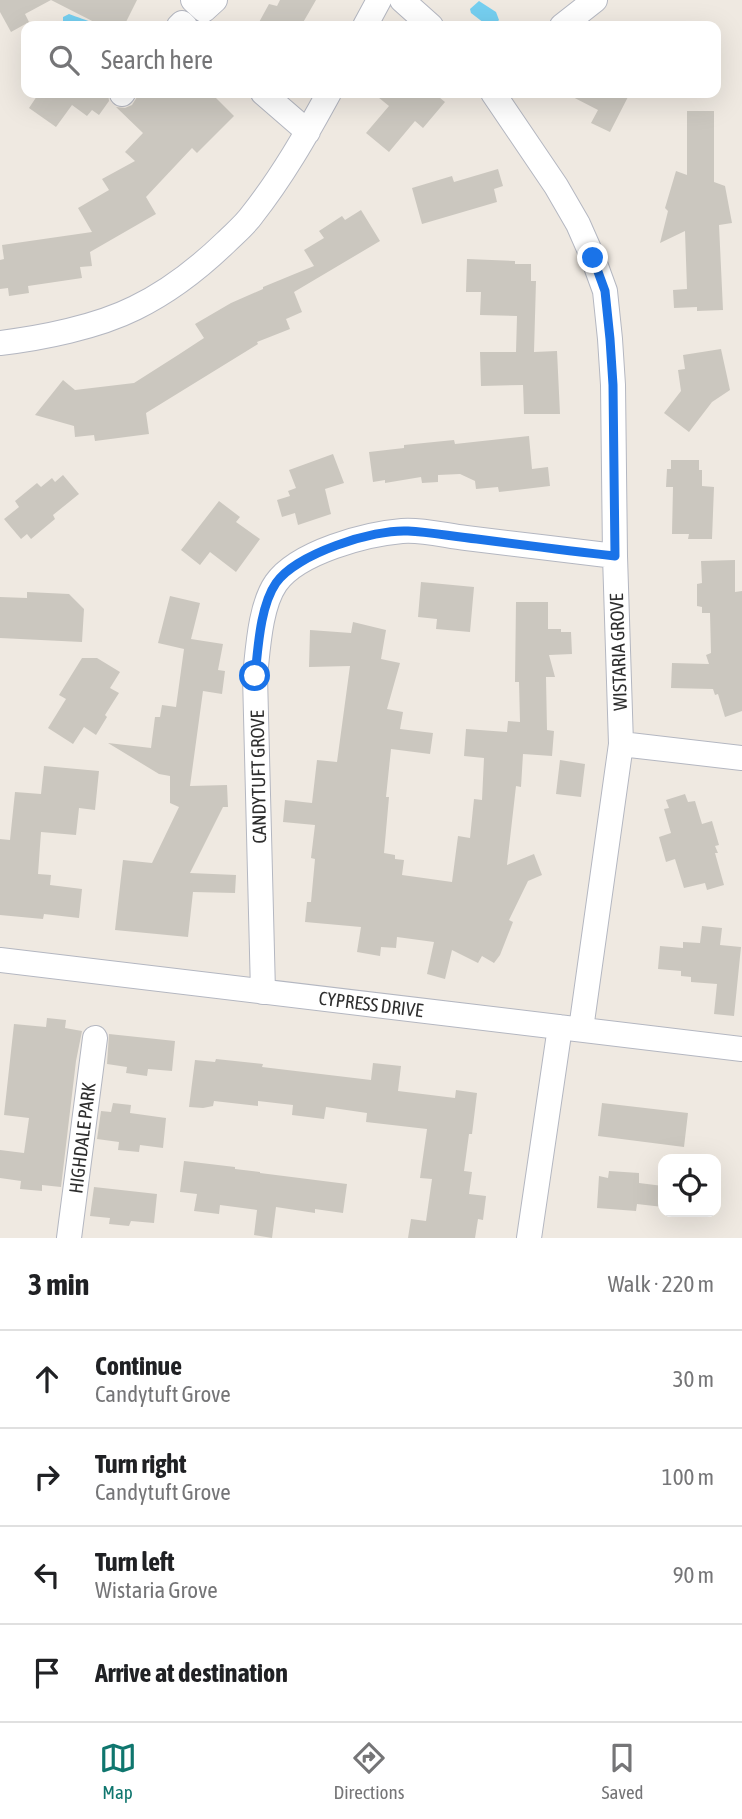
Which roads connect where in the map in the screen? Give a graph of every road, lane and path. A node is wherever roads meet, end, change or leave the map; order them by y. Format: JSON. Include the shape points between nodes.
{"nodes":[{"id":1,"x":193,"y":0,"type":"edge"},
{"id":2,"x":215,"y":0,"type":"edge"},
{"id":3,"x":379,"y":0,"type":"edge"},
{"id":4,"x":402,"y":0,"type":"edge"},
{"id":5,"x":595,"y":0,"type":"edge"},
{"id":6,"x":368,"y":21,"type":"edge"},
{"id":7,"x":425,"y":21,"type":"edge"},
{"id":8,"x":568,"y":21,"type":"edge"},
{"id":9,"x":269,"y":98,"type":"edge"},
{"id":10,"x":327,"y":98,"type":"edge"},
{"id":11,"x":497,"y":98,"type":"edge"},
{"id":12,"x":308,"y":132,"type":"junction"},
{"id":13,"x":0,"y":343,"type":"edge"},
{"id":14,"x":615,"y":556,"type":"junction"},
{"id":15,"x":621,"y":744,"type":"junction"},
{"id":16,"x":742,"y":758,"type":"edge"},
{"id":17,"x":0,"y":960,"type":"edge"},
{"id":18,"x":263,"y":992,"type":"junction"},
{"id":19,"x":571,"y":1028,"type":"junction"},
{"id":20,"x":95,"y":1038,"type":"dead end"},
{"id":21,"x":742,"y":1049,"type":"edge"},
{"id":22,"x":69,"y":1238,"type":"edge"},
{"id":23,"x":529,"y":1238,"type":"edge"}],
"edges":[{"from":1,"to":2,"type":"street","via":[[204,10]]},
{"from":3,"to":6,"type":"street"},
{"from":4,"to":7,"type":"street"},
{"from":5,"to":8,"type":"street"},
{"from":9,"to":12,"type":"street"},
{"from":10,"to":12,"type":"street"},
{"from":11,"to":14,"type":"street","name":"WISTARIA GROVE","via":[[578,224],[605,291],[613,385]]},
{"from":12,"to":13,"type":"street","via":[[251,218],[208,260],[167,290],[88,326]]},
{"from":14,"to":15,"type":"street","name":"WISTARIA GROVE"},
{"from":14,"to":18,"type":"street","name":"CANDYTUFT GROVE","via":[[405,531],[364,537],[315,554],[276,583],[263,614],[255,676]]},
{"from":15,"to":16,"type":"street"},
{"from":15,"to":19,"type":"street","name":"WISTARIA GROVE"},
{"from":17,"to":18,"type":"street","name":"CYPRESS DRIVE"},
{"from":18,"to":19,"type":"street","name":"CYPRESS DRIVE"},
{"from":19,"to":21,"type":"street","name":"CYPRESS DRIVE"},
{"from":19,"to":23,"type":"street","name":"WISTARIA GROVE"},
{"from":20,"to":22,"type":"street","name":"HIGHDALE PARK"}]}
